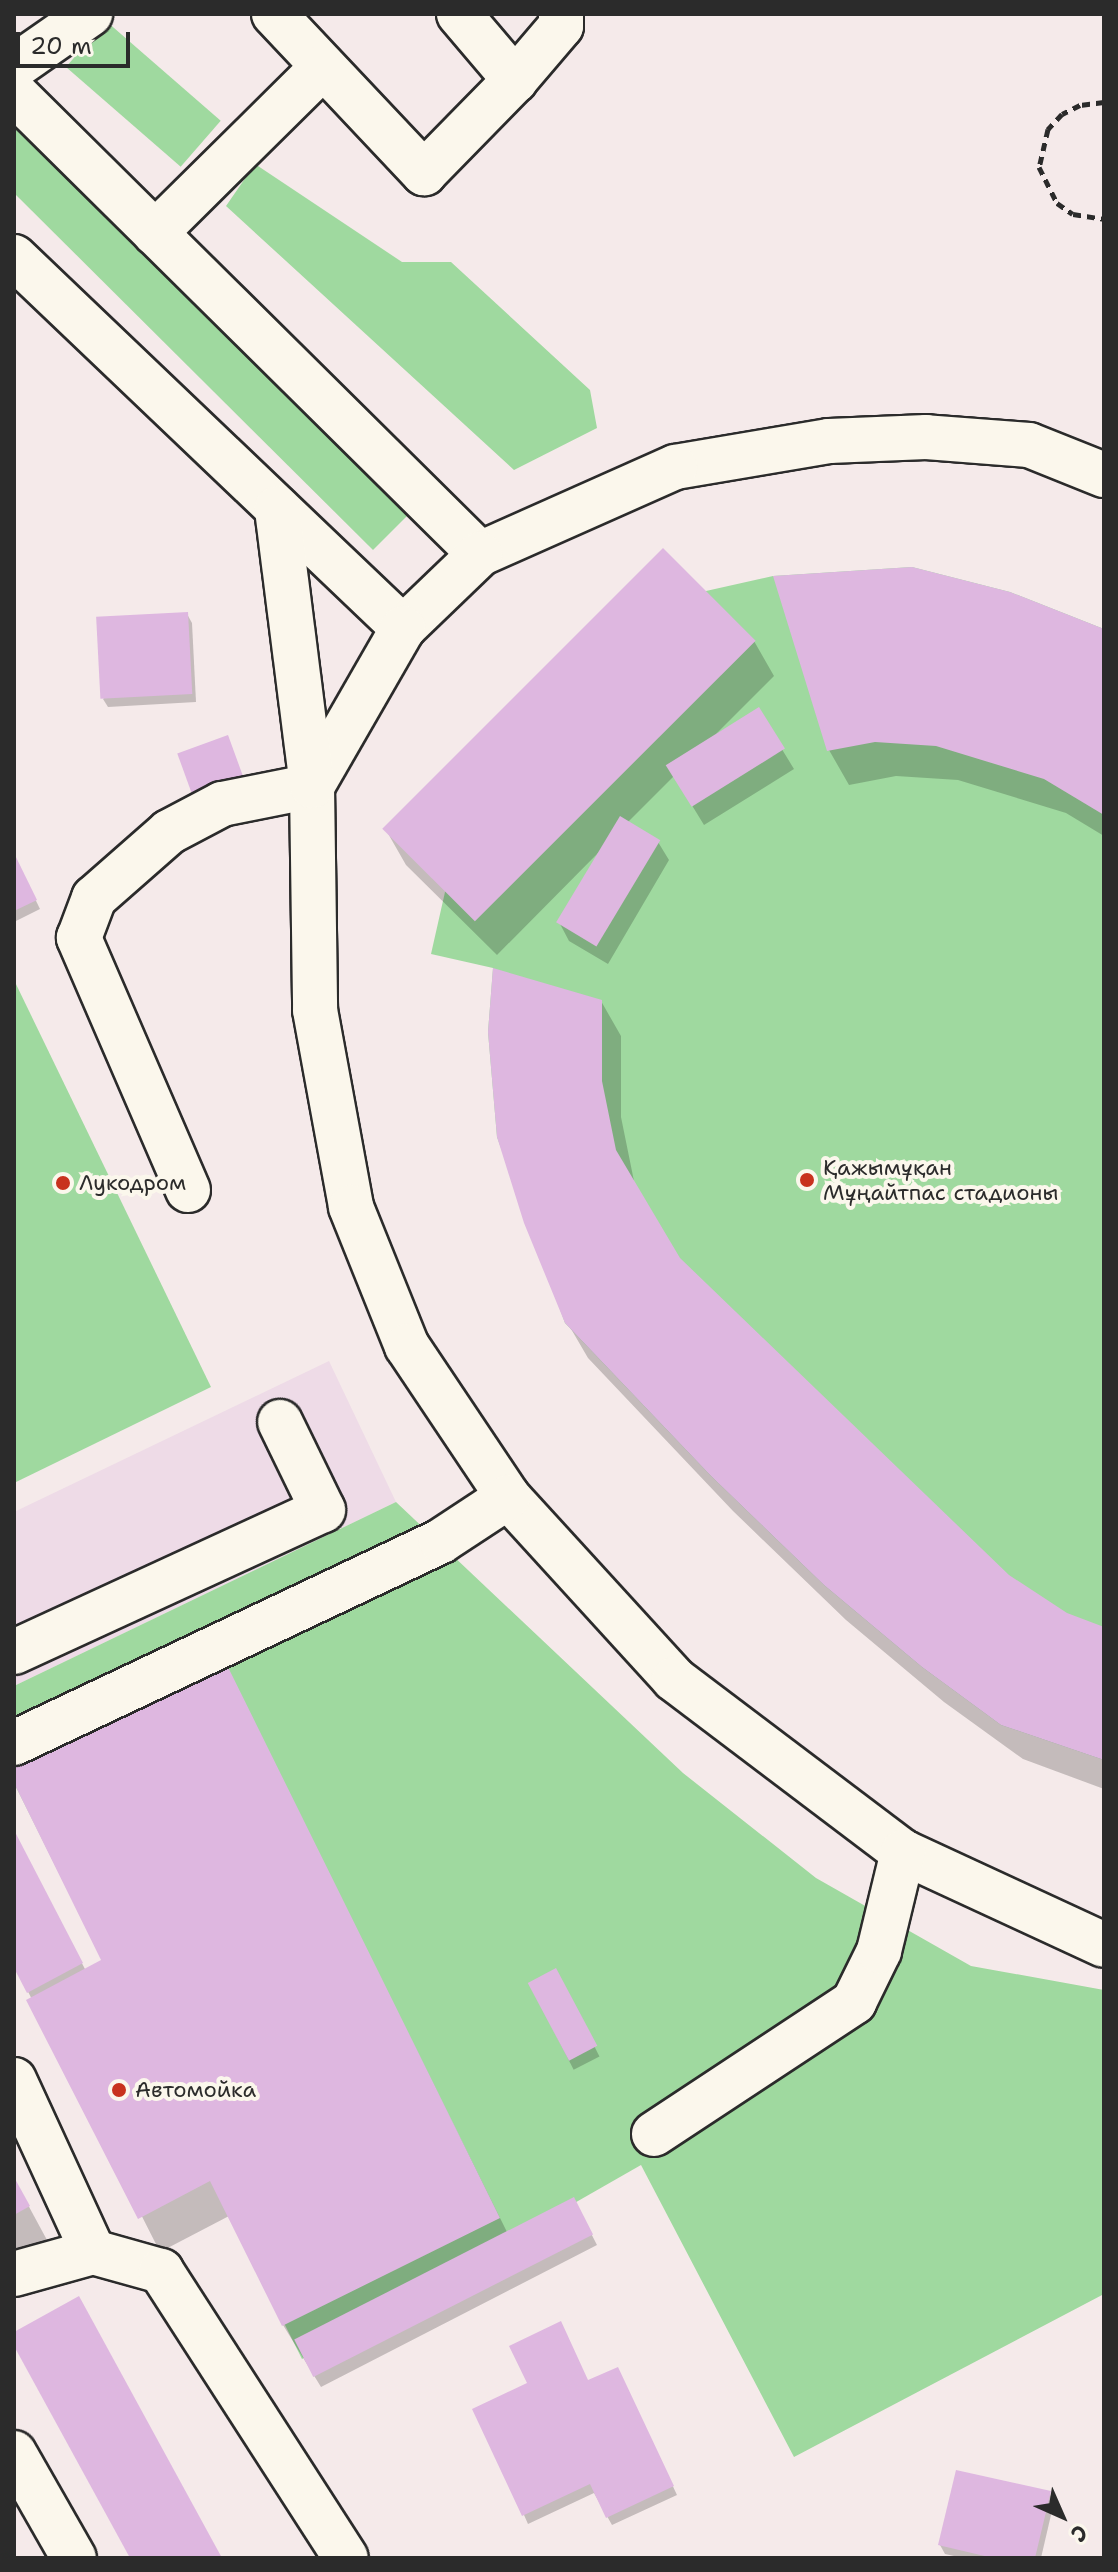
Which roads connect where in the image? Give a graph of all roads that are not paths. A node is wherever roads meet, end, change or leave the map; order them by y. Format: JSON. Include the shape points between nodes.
{"nodes":[{"id":1,"x":90,"y":14,"type":"edge"},
{"id":2,"x":274,"y":14,"type":"edge"},
{"id":3,"x":459,"y":14,"type":"edge"},
{"id":4,"x":561,"y":14,"type":"edge"},
{"id":5,"x":14,"y":67,"type":"edge"},
{"id":6,"x":323,"y":67,"type":"junction"},
{"id":7,"x":515,"y":80,"type":"junction"},
{"id":8,"x":14,"y":93,"type":"edge"},
{"id":9,"x":155,"y":233,"type":"junction"},
{"id":10,"x":14,"y":257,"type":"edge"},
{"id":11,"x":1104,"y":475,"type":"edge"},
{"id":12,"x":277,"y":508,"type":"junction"},
{"id":13,"x":480,"y":554,"type":"junction"},
{"id":14,"x":403,"y":628,"type":"junction"},
{"id":15,"x":312,"y":786,"type":"junction"},
{"id":16,"x":188,"y":1190,"type":"dead end"},
{"id":17,"x":280,"y":1422,"type":"dead end"},
{"id":18,"x":508,"y":1497,"type":"junction"},
{"id":19,"x":14,"y":1652,"type":"edge"},
{"id":20,"x":14,"y":1743,"type":"edge"},
{"id":21,"x":903,"y":1852,"type":"junction"},
{"id":22,"x":1104,"y":1945,"type":"edge"},
{"id":23,"x":14,"y":2080,"type":"edge"},
{"id":24,"x":654,"y":2134,"type":"dead end"},
{"id":25,"x":93,"y":2252,"type":"junction"},
{"id":26,"x":14,"y":2274,"type":"edge"},
{"id":27,"x":14,"y":2455,"type":"edge"},
{"id":28,"x":74,"y":2558,"type":"edge"},
{"id":29,"x":346,"y":2558,"type":"edge"}],
"edges":[{"from":1,"to":5,"type":"lane"},
{"from":2,"to":6,"type":"lane"},
{"from":3,"to":7,"type":"lane"},
{"from":4,"to":7,"type":"lane","via":[[561,26]]},
{"from":6,"to":7,"type":"lane","via":[[424,173]]},
{"from":6,"to":9,"type":"lane"},
{"from":8,"to":9,"type":"lane"},
{"from":9,"to":13,"type":"lane"},
{"from":10,"to":12,"type":"lane"},
{"from":11,"to":13,"type":"lane","via":[[1029,445],[926,437],[829,441],[675,467]]},
{"from":12,"to":14,"type":"lane"},
{"from":12,"to":15,"type":"lane"},
{"from":13,"to":14,"type":"lane"},
{"from":14,"to":15,"type":"lane"},
{"from":15,"to":16,"type":"lane","via":[[222,804],[169,832],[94,898],[79,938]]},
{"from":15,"to":18,"type":"lane","via":[[315,1010],[351,1207],[407,1346]]},
{"from":17,"to":19,"type":"lane","via":[[323,1510]]},
{"from":18,"to":20,"type":"lane","via":[[441,1541]]},
{"from":18,"to":21,"type":"lane","via":[[674,1679]]},
{"from":21,"to":22,"type":"lane"},
{"from":21,"to":24,"type":"lane","via":[[879,1951],[854,2002]]},
{"from":23,"to":25,"type":"lane"},
{"from":25,"to":26,"type":"lane"},
{"from":25,"to":29,"type":"lane","via":[[161,2271]]},
{"from":27,"to":28,"type":"lane"}]}
